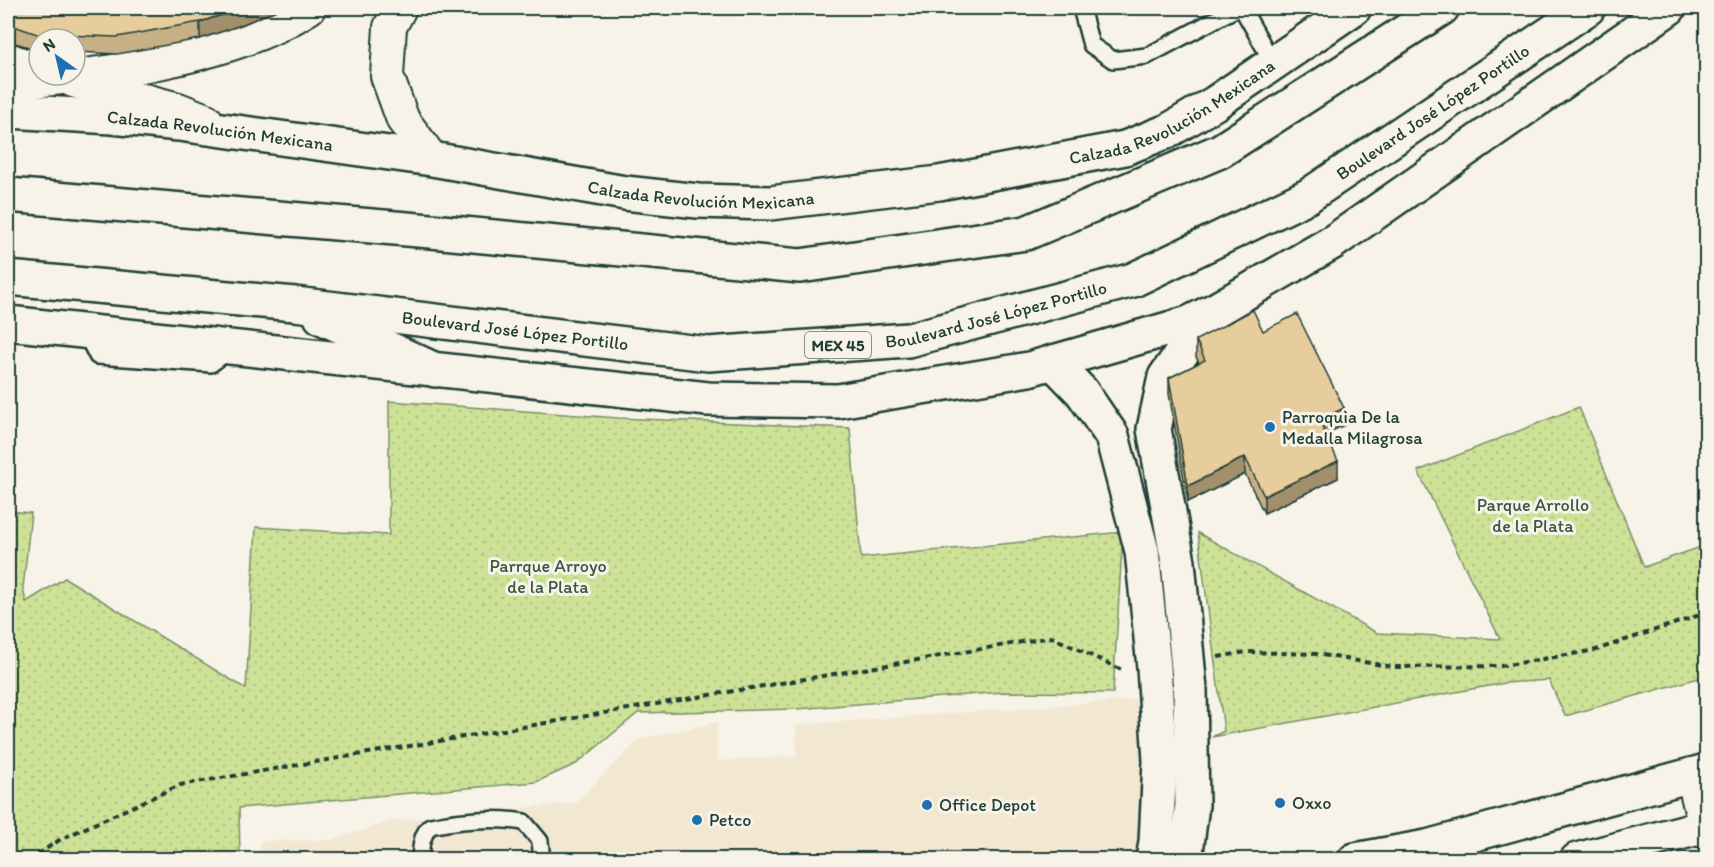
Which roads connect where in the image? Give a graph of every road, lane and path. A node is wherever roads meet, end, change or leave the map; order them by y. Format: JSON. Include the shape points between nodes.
{"nodes":[{"id":1,"x":309,"y":8,"type":"edge"},
{"id":2,"x":400,"y":8,"type":"edge"},
{"id":3,"x":1081,"y":8,"type":"edge"},
{"id":4,"x":1239,"y":8,"type":"edge"},
{"id":5,"x":1354,"y":8,"type":"edge"},
{"id":6,"x":1434,"y":8,"type":"edge"},
{"id":7,"x":1442,"y":8,"type":"edge"},
{"id":8,"x":1588,"y":8,"type":"edge"},
{"id":9,"x":1669,"y":8,"type":"edge"},
{"id":10,"x":1408,"y":31,"type":"junction"},
{"id":11,"x":8,"y":58,"type":"edge"},
{"id":12,"x":1274,"y":63,"type":"junction"},
{"id":13,"x":27,"y":65,"type":"edge"},
{"id":14,"x":87,"y":70,"type":"edge"},
{"id":15,"x":27,"y":80,"type":"edge"},
{"id":16,"x":8,"y":84,"type":"edge"},
{"id":17,"x":87,"y":84,"type":"edge"},
{"id":18,"x":8,"y":111,"type":"edge"},
{"id":19,"x":239,"y":131,"type":"junction"},
{"id":20,"x":432,"y":159,"type":"junction"},
{"id":21,"x":8,"y":195,"type":"edge"},
{"id":22,"x":8,"y":278,"type":"edge"},
{"id":23,"x":295,"y":304,"type":"junction"},
{"id":24,"x":1218,"y":309,"type":"junction"},
{"id":25,"x":8,"y":323,"type":"edge"},
{"id":26,"x":1053,"y":362,"type":"junction"},
{"id":27,"x":435,"y":370,"type":"junction"},
{"id":28,"x":1707,"y":613,"type":"edge"},
{"id":29,"x":1189,"y":676,"type":"junction"},
{"id":30,"x":1154,"y":680,"type":"junction"},
{"id":31,"x":1699,"y":772,"type":"edge"},
{"id":32,"x":1706,"y":828,"type":"edge"},
{"id":33,"x":29,"y":860,"type":"edge"},
{"id":34,"x":420,"y":860,"type":"edge"},
{"id":35,"x":542,"y":860,"type":"edge"},
{"id":36,"x":1153,"y":860,"type":"edge"},
{"id":37,"x":1185,"y":860,"type":"edge"},
{"id":38,"x":1355,"y":860,"type":"edge"},
{"id":39,"x":1577,"y":860,"type":"edge"}],
"edges":[{"from":1,"to":14,"type":"street","via":[[291,20],[236,42],[176,59]]},
{"from":2,"to":20,"type":"street","via":[[390,27],[387,76],[403,120]]},
{"from":3,"to":4,"type":"lane","via":[[1091,45],[1113,60],[1147,56]]},
{"from":4,"to":12,"type":"lane"},
{"from":5,"to":12,"type":"street","name":"Calzada Revolución Mexicana"},
{"from":6,"to":10,"type":"street"},
{"from":7,"to":10,"type":"street"},
{"from":8,"to":23,"type":"street","name":"Boulevard José López Portillo","number":"MEX 45","via":[[1308,196],[1133,280],[908,340],[708,354]]},
{"from":9,"to":24,"type":"street","via":[[1333,242]]},
{"from":10,"to":21,"type":"street","via":[[1220,152],[1026,233],[800,266]]},
{"from":11,"to":13,"type":"street"},
{"from":12,"to":20,"type":"street","name":"Calzada Revolución Mexicana","via":[[1168,131],[1125,148],[939,183],[815,198],[770,203],[698,201],[625,193]]},
{"from":15,"to":16,"type":"street"},
{"from":17,"to":19,"type":"street"},
{"from":18,"to":19,"type":"street","name":"Calzada Revolución Mexicana"},
{"from":19,"to":20,"type":"street","name":"Calzada Revolución Mexicana"},
{"from":22,"to":23,"type":"street","name":"Boulevard José López Portillo","number":"MEX 45"},
{"from":23,"to":27,"type":"street"},
{"from":24,"to":26,"type":"street","via":[[1189,323]]},
{"from":24,"to":29,"type":"street","via":[[1165,377],[1154,429],[1178,562]]},
{"from":25,"to":27,"type":"street"},
{"from":26,"to":27,"type":"street","via":[[838,401],[708,399]]},
{"from":26,"to":30,"type":"street","via":[[1082,392],[1112,436],[1142,551]]},
{"from":28,"to":29,"type":"path","via":[[1596,650],[1501,666],[1394,667],[1317,654],[1246,652]]},
{"from":29,"to":30,"type":"street"},
{"from":29,"to":37,"type":"street","via":[[1192,805]]},
{"from":30,"to":33,"type":"path","via":[[1126,672],[1052,637],[180,786],[61,839]]},
{"from":30,"to":36,"type":"street","via":[[1160,761]]},
{"from":31,"to":32,"type":"street"},
{"from":31,"to":38,"type":"street","via":[[1427,847]]},
{"from":32,"to":39,"type":"street"},
{"from":34,"to":35,"type":"lane","via":[[421,842],[430,826],[497,819],[524,822],[540,841]]}]}
